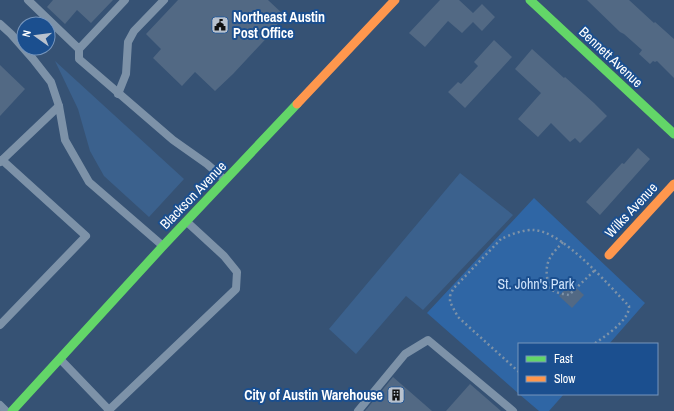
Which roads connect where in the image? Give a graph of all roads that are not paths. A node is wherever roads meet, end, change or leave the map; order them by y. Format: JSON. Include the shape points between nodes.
{"nodes":[{"id":1,"x":28,"y":0,"type":"edge"},
{"id":2,"x":125,"y":0,"type":"edge"},
{"id":3,"x":164,"y":0,"type":"edge"},
{"id":4,"x":395,"y":0,"type":"edge"},
{"id":5,"x":530,"y":0,"type":"edge"},
{"id":6,"x":0,"y":24,"type":"edge"},
{"id":7,"x":79,"y":49,"type":"junction"},
{"id":8,"x":118,"y":94,"type":"junction"},
{"id":9,"x":59,"y":106,"type":"junction"},
{"id":10,"x":674,"y":134,"type":"edge"},
{"id":11,"x":1,"y":161,"type":"edge"},
{"id":12,"x":226,"y":181,"type":"junction"},
{"id":13,"x":674,"y":184,"type":"edge"},
{"id":14,"x":187,"y":222,"type":"junction"},
{"id":15,"x":163,"y":246,"type":"junction"},
{"id":16,"x":609,"y":255,"type":"dead end"},
{"id":17,"x":0,"y":325,"type":"edge"},
{"id":18,"x":60,"y":359,"type":"junction"},
{"id":19,"x":0,"y":405,"type":"edge"},
{"id":20,"x":6,"y":411,"type":"edge"},
{"id":21,"x":12,"y":411,"type":"edge"},
{"id":22,"x":109,"y":411,"type":"edge"},
{"id":23,"x":358,"y":411,"type":"edge"},
{"id":24,"x":513,"y":411,"type":"edge"}],
"edges":[{"from":1,"to":7,"type":"lane"},
{"from":2,"to":7,"type":"lane"},
{"from":3,"to":8,"type":"lane","via":[[134,31],[128,42],[126,74]]},
{"from":4,"to":12,"type":"street","name":"Blackson Avenue"},
{"from":5,"to":10,"type":"street","name":"Bennett Avenue"},
{"from":6,"to":9,"type":"lane","via":[[51,82]]},
{"from":7,"to":8,"type":"lane","via":[[79,59]]},
{"from":8,"to":12,"type":"lane"},
{"from":9,"to":11,"type":"lane"},
{"from":9,"to":15,"type":"lane","via":[[66,140],[89,182]]},
{"from":11,"to":17,"type":"lane","via":[[86,236]]},
{"from":12,"to":14,"type":"street","name":"Blackson Avenue"},
{"from":13,"to":16,"type":"street","name":"Wilks Avenue"},
{"from":14,"to":15,"type":"street","name":"Blackson Avenue"},
{"from":14,"to":22,"type":"lane","via":[[224,256],[237,272],[236,289]]},
{"from":15,"to":18,"type":"street","name":"Blackson Avenue"},
{"from":18,"to":21,"type":"street","name":"Blackson Avenue"},
{"from":18,"to":22,"type":"lane"},
{"from":19,"to":20,"type":"lane"},
{"from":23,"to":24,"type":"lane","via":[[405,354],[428,340]]}]}
